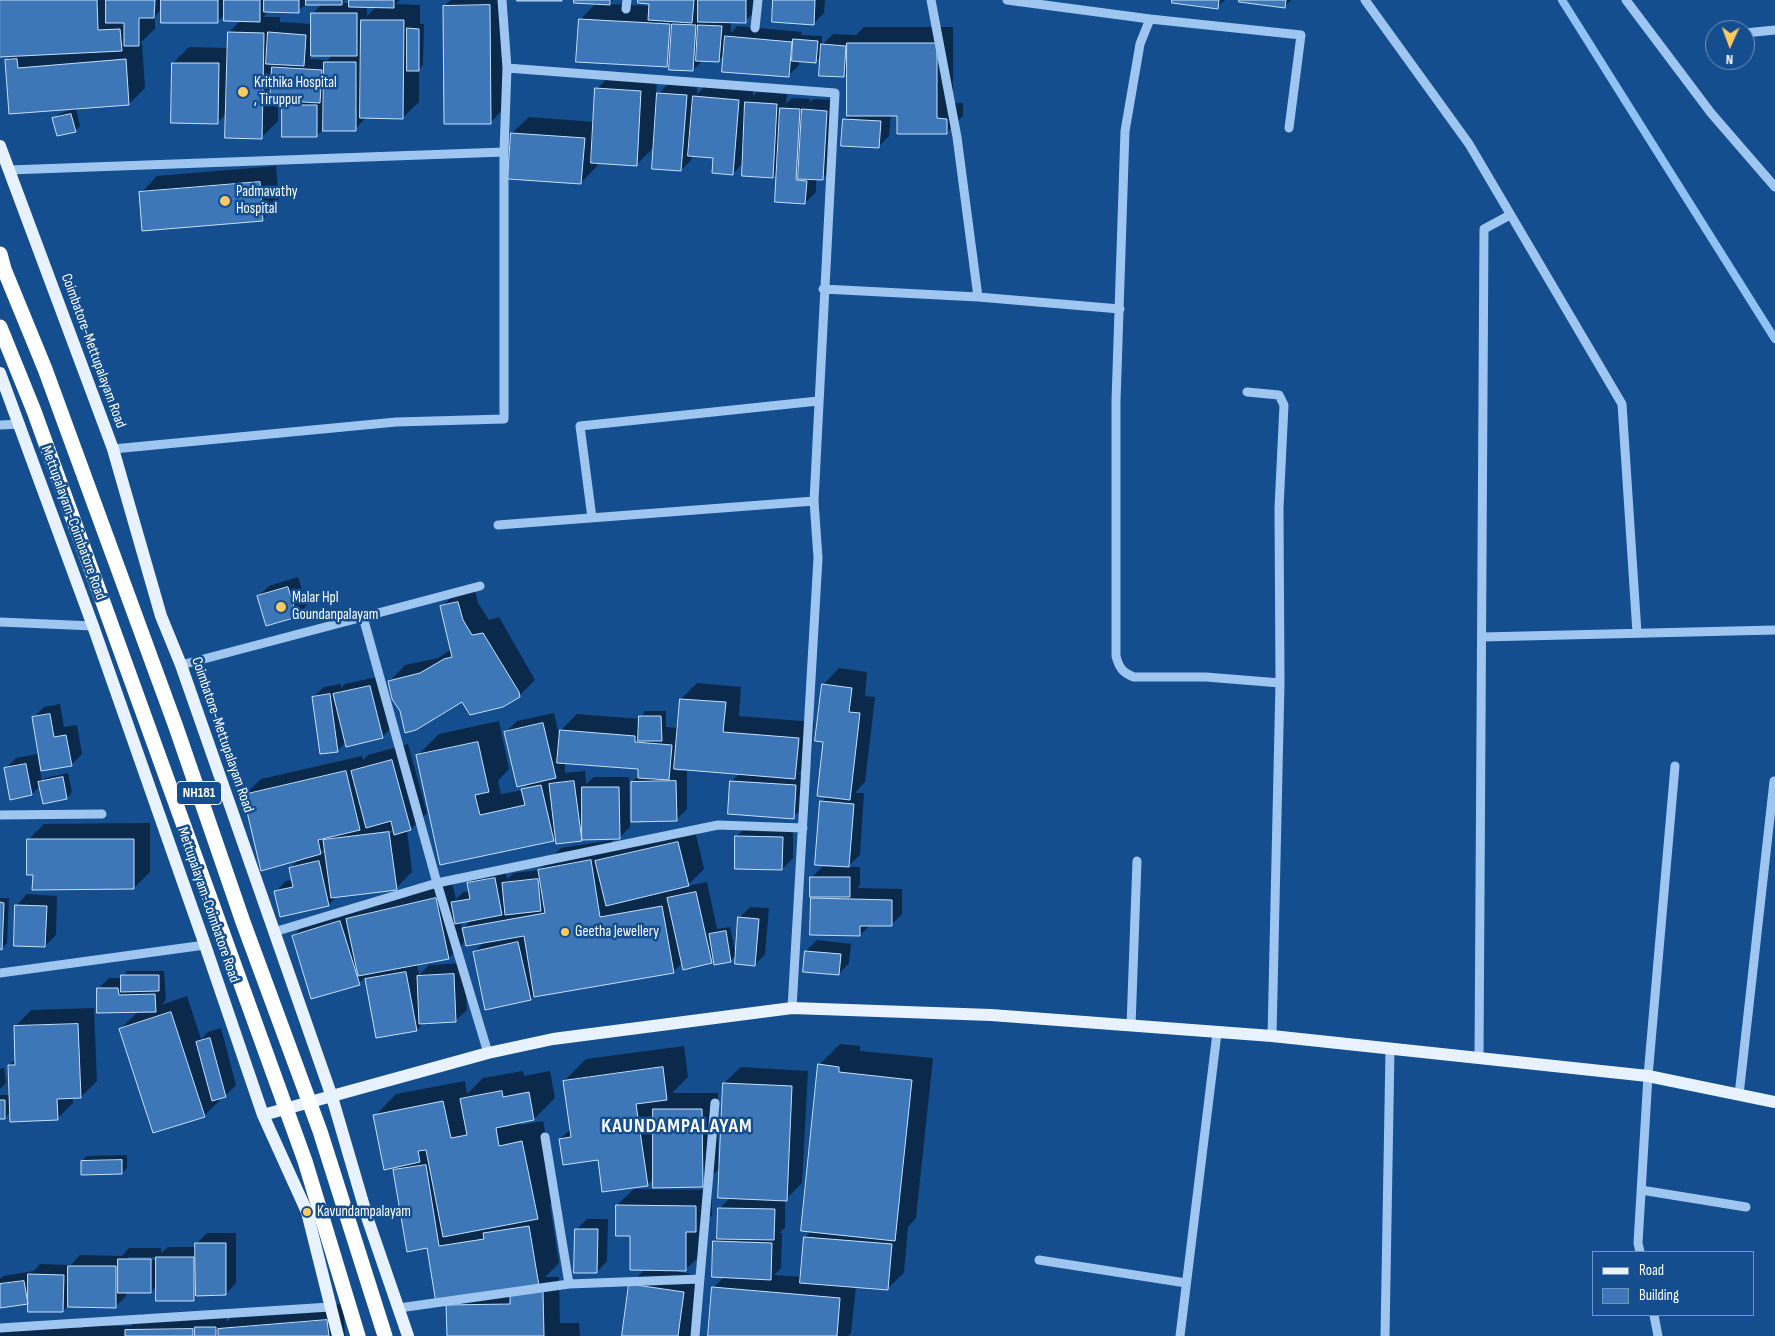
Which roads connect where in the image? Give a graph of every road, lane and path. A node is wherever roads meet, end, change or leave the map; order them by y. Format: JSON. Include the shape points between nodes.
{"nodes":[{"id":1,"x":502,"y":0,"type":"edge"},
{"id":2,"x":758,"y":0,"type":"edge"},
{"id":3,"x":930,"y":0,"type":"edge"},
{"id":4,"x":1007,"y":0,"type":"edge"},
{"id":5,"x":1365,"y":0,"type":"edge"},
{"id":6,"x":1626,"y":0,"type":"edge"},
{"id":7,"x":1150,"y":19,"type":"junction"},
{"id":8,"x":755,"y":28,"type":"dead end"},
{"id":9,"x":1775,"y":30,"type":"edge"},
{"id":10,"x":1755,"y":31,"type":"edge"},
{"id":11,"x":508,"y":68,"type":"junction"},
{"id":12,"x":1289,"y":128,"type":"dead end"},
{"id":13,"x":0,"y":146,"type":"edge"},
{"id":14,"x":504,"y":152,"type":"junction"},
{"id":15,"x":9,"y":170,"type":"junction"},
{"id":16,"x":1775,"y":187,"type":"edge"},
{"id":17,"x":1510,"y":215,"type":"junction"},
{"id":18,"x":0,"y":254,"type":"edge"},
{"id":19,"x":823,"y":289,"type":"junction"},
{"id":20,"x":978,"y":297,"type":"junction"},
{"id":21,"x":1120,"y":309,"type":"junction"},
{"id":22,"x":0,"y":327,"type":"edge"},
{"id":23,"x":0,"y":373,"type":"edge"},
{"id":24,"x":1247,"y":392,"type":"dead end"},
{"id":25,"x":818,"y":401,"type":"junction"},
{"id":26,"x":20,"y":424,"type":"junction"},
{"id":27,"x":0,"y":425,"type":"edge"},
{"id":28,"x":113,"y":449,"type":"junction"},
{"id":29,"x":814,"y":501,"type":"junction"},
{"id":30,"x":592,"y":518,"type":"junction"},
{"id":31,"x":498,"y":525,"type":"dead end"},
{"id":32,"x":480,"y":586,"type":"dead end"},
{"id":33,"x":363,"y":617,"type":"junction"},
{"id":34,"x":0,"y":622,"type":"edge"},
{"id":35,"x":93,"y":626,"type":"junction"},
{"id":36,"x":1775,"y":630,"type":"edge"},
{"id":37,"x":1638,"y":633,"type":"junction"},
{"id":38,"x":1482,"y":637,"type":"junction"},
{"id":39,"x":181,"y":665,"type":"junction"},
{"id":40,"x":1280,"y":682,"type":"junction"},
{"id":41,"x":1674,"y":766,"type":"dead end"},
{"id":42,"x":1774,"y":781,"type":"edge"},
{"id":43,"x":102,"y":814,"type":"dead end"},
{"id":44,"x":0,"y":815,"type":"edge"},
{"id":45,"x":803,"y":828,"type":"junction"},
{"id":46,"x":1137,"y":861,"type":"dead end"},
{"id":47,"x":437,"y":883,"type":"junction"},
{"id":48,"x":274,"y":932,"type":"junction"},
{"id":49,"x":205,"y":945,"type":"junction"},
{"id":50,"x":0,"y":972,"type":"edge"},
{"id":51,"x":792,"y":1008,"type":"junction"},
{"id":52,"x":1131,"y":1026,"type":"junction"},
{"id":53,"x":1217,"y":1033,"type":"junction"},
{"id":54,"x":1272,"y":1036,"type":"junction"},
{"id":55,"x":1390,"y":1049,"type":"junction"},
{"id":56,"x":488,"y":1053,"type":"junction"},
{"id":57,"x":1479,"y":1058,"type":"junction"},
{"id":58,"x":1648,"y":1076,"type":"junction"},
{"id":59,"x":1739,"y":1095,"type":"junction"},
{"id":60,"x":332,"y":1097,"type":"junction"},
{"id":61,"x":1775,"y":1102,"type":"edge"},
{"id":62,"x":715,"y":1103,"type":"dead end"},
{"id":63,"x":262,"y":1115,"type":"junction"},
{"id":64,"x":545,"y":1137,"type":"dead end"},
{"id":65,"x":1641,"y":1190,"type":"junction"},
{"id":66,"x":1746,"y":1207,"type":"dead end"},
{"id":67,"x":1640,"y":1251,"type":"edge"},
{"id":68,"x":1039,"y":1260,"type":"dead end"},
{"id":69,"x":700,"y":1279,"type":"junction"},
{"id":70,"x":1186,"y":1283,"type":"junction"},
{"id":71,"x":569,"y":1284,"type":"junction"},
{"id":72,"x":330,"y":1308,"type":"junction"},
{"id":73,"x":399,"y":1308,"type":"junction"},
{"id":74,"x":1654,"y":1316,"type":"edge"},
{"id":75,"x":0,"y":1328,"type":"edge"},
{"id":76,"x":338,"y":1336,"type":"edge"},
{"id":77,"x":358,"y":1336,"type":"edge"},
{"id":78,"x":385,"y":1336,"type":"edge"},
{"id":79,"x":408,"y":1336,"type":"edge"},
{"id":80,"x":695,"y":1336,"type":"edge"},
{"id":81,"x":1180,"y":1336,"type":"edge"},
{"id":82,"x":1385,"y":1336,"type":"edge"},
{"id":83,"x":1658,"y":1336,"type":"edge"}],
"edges":[{"from":1,"to":11,"type":"street"},
{"from":2,"to":8,"type":"street"},
{"from":3,"to":20,"type":"street","via":[[957,137]]},
{"from":4,"to":7,"type":"street"},
{"from":5,"to":17,"type":"street","via":[[1469,144]]},
{"from":6,"to":16,"type":"street","via":[[1712,113]]},
{"from":7,"to":12,"type":"street","via":[[1301,35]]},
{"from":7,"to":21,"type":"street","via":[[1140,44],[1125,131]]},
{"from":9,"to":10,"type":"street"},
{"from":11,"to":14,"type":"street"},
{"from":11,"to":19,"type":"street","via":[[836,93]]},
{"from":13,"to":15,"type":"main road","name":"Coimbatore-Mettupalayam Road"},
{"from":14,"to":15,"type":"street"},
{"from":14,"to":28,"type":"street","via":[[504,419],[396,422]]},
{"from":15,"to":28,"type":"main road","name":"Coimbatore-Mettupalayam Road"},
{"from":17,"to":37,"type":"street","via":[[1622,404]]},
{"from":17,"to":38,"type":"street","via":[[1484,229]]},
{"from":18,"to":78,"type":"highway","number":"NH181","bridge":true,"via":[[173,718],[320,1131]]},
{"from":19,"to":20,"type":"street"},
{"from":19,"to":25,"type":"street"},
{"from":20,"to":21,"type":"street"},
{"from":21,"to":40,"type":"street","via":[[1116,401],[1118,666],[1134,677]]},
{"from":22,"to":77,"type":"highway","number":"NH181","bridge":true,"via":[[34,411],[305,1161]]},
{"from":23,"to":26,"type":"main road","name":"Mettupalayam-Coimbatore Road"},
{"from":24,"to":40,"type":"street","via":[[1279,395],[1284,404],[1279,508]]},
{"from":25,"to":29,"type":"street"},
{"from":25,"to":30,"type":"street","via":[[580,426]]},
{"from":26,"to":27,"type":"street"},
{"from":26,"to":35,"type":"main road","name":"Mettupalayam-Coimbatore Road"},
{"from":28,"to":39,"type":"main road","name":"Coimbatore-Mettupalayam Road","via":[[161,616]]},
{"from":29,"to":30,"type":"street"},
{"from":29,"to":45,"type":"street","via":[[818,558]]},
{"from":30,"to":31,"type":"street"},
{"from":32,"to":33,"type":"street"},
{"from":33,"to":39,"type":"street"},
{"from":33,"to":47,"type":"street"},
{"from":34,"to":35,"type":"street"},
{"from":35,"to":49,"type":"main road","name":"Mettupalayam-Coimbatore Road"},
{"from":36,"to":37,"type":"street"},
{"from":37,"to":38,"type":"street"},
{"from":38,"to":57,"type":"street"},
{"from":39,"to":48,"type":"main road","name":"Coimbatore-Mettupalayam Road"},
{"from":40,"to":54,"type":"street"},
{"from":41,"to":58,"type":"street"},
{"from":42,"to":59,"type":"street"},
{"from":43,"to":44,"type":"street"},
{"from":45,"to":47,"type":"street","via":[[718,825]]},
{"from":45,"to":51,"type":"street"},
{"from":46,"to":52,"type":"street"},
{"from":47,"to":48,"type":"street"},
{"from":47,"to":56,"type":"street"},
{"from":48,"to":60,"type":"main road","name":"Coimbatore-Mettupalayam Road"},
{"from":49,"to":50,"type":"street"},
{"from":49,"to":63,"type":"main road","name":"Mettupalayam-Coimbatore Road"},
{"from":51,"to":52,"type":"main road","via":[[991,1015]]},
{"from":51,"to":56,"type":"main road","via":[[553,1039]]},
{"from":52,"to":53,"type":"main road"},
{"from":53,"to":54,"type":"main road"},
{"from":53,"to":70,"type":"street"},
{"from":54,"to":55,"type":"main road"},
{"from":55,"to":57,"type":"main road"},
{"from":55,"to":82,"type":"street"},
{"from":56,"to":60,"type":"main road"},
{"from":57,"to":58,"type":"main road"},
{"from":58,"to":59,"type":"main road"},
{"from":58,"to":65,"type":"street"},
{"from":59,"to":61,"type":"main road"},
{"from":60,"to":63,"type":"main road"},
{"from":60,"to":73,"type":"main road","name":"Coimbatore-Mettupalayam Road","via":[[368,1220]]},
{"from":62,"to":69,"type":"street"},
{"from":63,"to":72,"type":"main road","name":"Mettupalayam-Coimbatore Road","via":[[307,1212]]},
{"from":64,"to":71,"type":"street"},
{"from":65,"to":66,"type":"street"},
{"from":65,"to":67,"type":"street"},
{"from":68,"to":70,"type":"street"},
{"from":69,"to":71,"type":"street"},
{"from":69,"to":80,"type":"street"},
{"from":70,"to":81,"type":"street"},
{"from":71,"to":73,"type":"street"},
{"from":72,"to":75,"type":"street"},
{"from":72,"to":76,"type":"main road","name":"Mettupalayam-Coimbatore Road"},
{"from":73,"to":79,"type":"main road","name":"Coimbatore-Mettupalayam Road"},
{"from":74,"to":83,"type":"street"}]}
